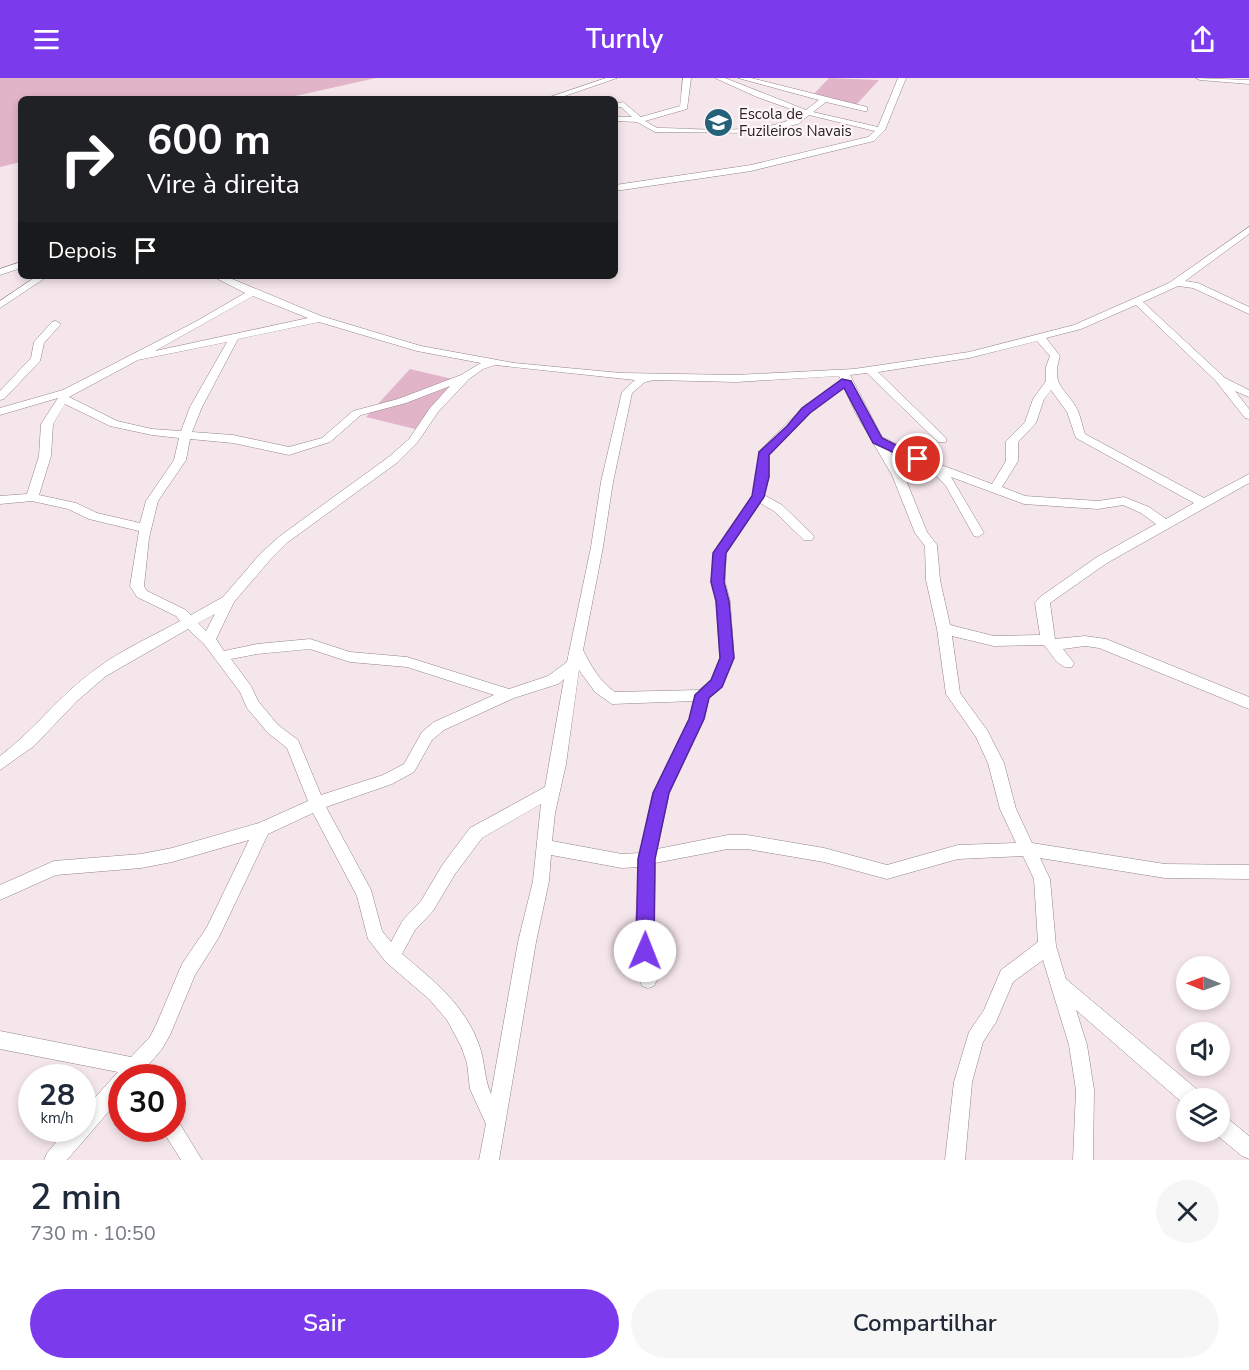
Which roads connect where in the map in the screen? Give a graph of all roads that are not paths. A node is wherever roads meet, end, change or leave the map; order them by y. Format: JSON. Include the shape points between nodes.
{"nodes":[{"id":1,"x":613,"y":78,"type":"edge"},
{"id":2,"x":687,"y":78,"type":"edge"},
{"id":3,"x":719,"y":78,"type":"edge"},
{"id":4,"x":902,"y":78,"type":"edge"},
{"id":5,"x":1200,"y":78,"type":"edge"},
{"id":6,"x":747,"y":79,"type":"edge"},
{"id":7,"x":1249,"y":82,"type":"edge"},
{"id":8,"x":557,"y":96,"type":"edge"},
{"id":9,"x":823,"y":101,"type":"junction"},
{"id":10,"x":618,"y":105,"type":"edge"},
{"id":11,"x":864,"y":109,"type":"dead end"},
{"id":12,"x":808,"y":114,"type":"junction"},
{"id":13,"x":618,"y":119,"type":"edge"},
{"id":14,"x":639,"y":120,"type":"junction"},
{"id":15,"x":881,"y":130,"type":"junction"},
{"id":16,"x":618,"y":188,"type":"edge"},
{"id":17,"x":1249,"y":230,"type":"edge"},
{"id":18,"x":18,"y":266,"type":"edge"},
{"id":19,"x":0,"y":272,"type":"edge"},
{"id":20,"x":39,"y":279,"type":"edge"},
{"id":21,"x":223,"y":279,"type":"edge"},
{"id":22,"x":1194,"y":280,"type":"junction"},
{"id":23,"x":252,"y":293,"type":"junction"},
{"id":24,"x":1138,"y":302,"type":"junction"},
{"id":25,"x":0,"y":305,"type":"edge"},
{"id":26,"x":1249,"y":311,"type":"edge"},
{"id":27,"x":317,"y":320,"type":"junction"},
{"id":28,"x":56,"y":324,"type":"dead end"},
{"id":29,"x":235,"y":336,"type":"junction"},
{"id":30,"x":1039,"y":337,"type":"junction"},
{"id":31,"x":127,"y":360,"type":"junction"},
{"id":32,"x":470,"y":368,"type":"junction"},
{"id":33,"x":870,"y":370,"type":"junction"},
{"id":34,"x":608,"y":375,"type":"junction"},
{"id":35,"x":844,"y":377,"type":"junction"},
{"id":36,"x":652,"y":378,"type":"junction"},
{"id":37,"x":1219,"y":378,"type":"junction"},
{"id":38,"x":1051,"y":382,"type":"junction"},
{"id":39,"x":627,"y":392,"type":"junction"},
{"id":40,"x":1249,"y":394,"type":"edge"},
{"id":41,"x":65,"y":395,"type":"junction"},
{"id":42,"x":0,"y":397,"type":"edge"},
{"id":43,"x":0,"y":412,"type":"edge"},
{"id":44,"x":1249,"y":416,"type":"edge"},
{"id":45,"x":185,"y":434,"type":"junction"},
{"id":46,"x":878,"y":440,"type":"junction"},
{"id":47,"x":942,"y":440,"type":"dead end"},
{"id":48,"x":932,"y":466,"type":"junction"},
{"id":49,"x":1249,"y":478,"type":"edge"},
{"id":50,"x":994,"y":490,"type":"junction"},
{"id":51,"x":32,"y":497,"type":"junction"},
{"id":52,"x":758,"y":497,"type":"junction"},
{"id":53,"x":0,"y":500,"type":"edge"},
{"id":54,"x":1203,"y":503,"type":"junction"},
{"id":55,"x":1166,"y":525,"type":"junction"},
{"id":56,"x":146,"y":528,"type":"junction"},
{"id":57,"x":978,"y":533,"type":"dead end"},
{"id":58,"x":808,"y":537,"type":"dead end"},
{"id":59,"x":228,"y":600,"type":"junction"},
{"id":60,"x":189,"y":622,"type":"junction"},
{"id":61,"x":944,"y":629,"type":"junction"},
{"id":62,"x":209,"y":640,"type":"junction"},
{"id":63,"x":1050,"y":643,"type":"junction"},
{"id":64,"x":223,"y":656,"type":"junction"},
{"id":65,"x":575,"y":657,"type":"junction"},
{"id":66,"x":1066,"y":663,"type":"dead end"},
{"id":67,"x":509,"y":694,"type":"junction"},
{"id":68,"x":702,"y":695,"type":"junction"},
{"id":69,"x":1249,"y":703,"type":"edge"},
{"id":70,"x":0,"y":764,"type":"edge"},
{"id":71,"x":551,"y":791,"type":"junction"},
{"id":72,"x":318,"y":805,"type":"junction"},
{"id":73,"x":262,"y":829,"type":"junction"},
{"id":74,"x":545,"y":847,"type":"junction"},
{"id":75,"x":1028,"y":849,"type":"junction"},
{"id":76,"x":646,"y":859,"type":"junction"},
{"id":77,"x":1249,"y":872,"type":"edge"},
{"id":78,"x":0,"y":893,"type":"edge"},
{"id":79,"x":1047,"y":946,"type":"junction"},
{"id":80,"x":392,"y":956,"type":"junction"},
{"id":81,"x":648,"y":980,"type":"dead end"},
{"id":82,"x":1058,"y":983,"type":"junction"},
{"id":83,"x":0,"y":1040,"type":"edge"},
{"id":84,"x":122,"y":1064,"type":"edge"},
{"id":85,"x":138,"y":1064,"type":"edge"},
{"id":86,"x":1180,"y":1088,"type":"edge"},
{"id":87,"x":108,"y":1098,"type":"edge"},
{"id":88,"x":96,"y":1111,"type":"edge"},
{"id":89,"x":495,"y":1122,"type":"junction"},
{"id":90,"x":1230,"y":1133,"type":"edge"},
{"id":91,"x":69,"y":1142,"type":"edge"},
{"id":92,"x":180,"y":1142,"type":"edge"},
{"id":93,"x":1249,"y":1149,"type":"edge"},
{"id":94,"x":54,"y":1160,"type":"edge"},
{"id":95,"x":192,"y":1160,"type":"edge"},
{"id":96,"x":489,"y":1160,"type":"edge"},
{"id":97,"x":955,"y":1160,"type":"edge"},
{"id":98,"x":1083,"y":1160,"type":"edge"}],
"edges":[{"from":1,"to":8,"type":"street"},
{"from":2,"to":14,"type":"street","via":[[684,107]]},
{"from":3,"to":12,"type":"street","via":[[760,98]]},
{"from":4,"to":15,"type":"street"},
{"from":5,"to":7,"type":"street"},
{"from":6,"to":9,"type":"street"},
{"from":9,"to":11,"type":"street"},
{"from":9,"to":12,"type":"street"},
{"from":10,"to":14,"type":"street","via":[[623,104]]},
{"from":12,"to":14,"type":"street","via":[[788,124],[758,131],[661,131]]},
{"from":12,"to":15,"type":"street"},
{"from":13,"to":14,"type":"street"},
{"from":15,"to":16,"type":"street","via":[[871,139],[751,168]]},
{"from":17,"to":22,"type":"street"},
{"from":18,"to":19,"type":"street"},
{"from":20,"to":25,"type":"street"},
{"from":21,"to":23,"type":"street"},
{"from":22,"to":24,"type":"street","via":[[1178,283]]},
{"from":22,"to":26,"type":"street"},
{"from":23,"to":27,"type":"street"},
{"from":23,"to":31,"type":"street"},
{"from":24,"to":30,"type":"street","via":[[1094,321]]},
{"from":24,"to":37,"type":"street"},
{"from":27,"to":29,"type":"street"},
{"from":27,"to":32,"type":"street","via":[[422,349]]},
{"from":28,"to":42,"type":"street","via":[[39,342],[36,359]]},
{"from":29,"to":31,"type":"street"},
{"from":29,"to":45,"type":"street","via":[[209,379]]},
{"from":30,"to":33,"type":"street","via":[[961,356]]},
{"from":30,"to":38,"type":"street","via":[[1055,356],[1050,366]]},
{"from":31,"to":41,"type":"street"},
{"from":32,"to":34,"type":"street","via":[[494,362]]},
{"from":32,"to":45,"type":"street","via":[[375,410],[357,413],[326,440],[294,450]]},
{"from":32,"to":59,"type":"street","via":[[413,441],[284,539]]},
{"from":33,"to":35,"type":"street"},
{"from":33,"to":47,"type":"street"},
{"from":34,"to":36,"type":"street"},
{"from":34,"to":39,"type":"street","via":[[622,382]]},
{"from":35,"to":36,"type":"street"},
{"from":35,"to":46,"type":"street"},
{"from":35,"to":52,"type":"street","via":[[763,454]]},
{"from":36,"to":39,"type":"street","via":[[641,380]]},
{"from":37,"to":40,"type":"street"},
{"from":37,"to":44,"type":"street"},
{"from":38,"to":50,"type":"street","via":[[1030,423],[1012,441],[1012,461]]},
{"from":38,"to":54,"type":"street","via":[[1072,411],[1077,429],[1086,441]]},
{"from":39,"to":65,"type":"street"},
{"from":41,"to":43,"type":"street"},
{"from":41,"to":45,"type":"street","via":[[114,424]]},
{"from":41,"to":51,"type":"street","via":[[47,424],[45,456]]},
{"from":45,"to":56,"type":"street","via":[[180,460],[152,501]]},
{"from":46,"to":48,"type":"street"},
{"from":46,"to":61,"type":"street","via":[[898,475],[921,533],[931,545],[933,580]]},
{"from":48,"to":50,"type":"street"},
{"from":48,"to":57,"type":"street","via":[[951,484]]},
{"from":49,"to":54,"type":"street"},
{"from":50,"to":55,"type":"street","via":[[1039,502],[1098,505],[1124,501]]},
{"from":51,"to":53,"type":"street"},
{"from":51,"to":56,"type":"street"},
{"from":52,"to":58,"type":"street","via":[[778,507]]},
{"from":52,"to":68,"type":"street","via":[[720,553],[718,582],[727,658],[717,683]]},
{"from":54,"to":55,"type":"street"},
{"from":55,"to":63,"type":"street","via":[[1101,560],[1042,603]]},
{"from":56,"to":60,"type":"street","via":[[137,586],[142,594],[181,613]]},
{"from":59,"to":60,"type":"street"},
{"from":59,"to":62,"type":"street"},
{"from":60,"to":62,"type":"street"},
{"from":60,"to":70,"type":"street","via":[[101,672],[29,742]]},
{"from":61,"to":63,"type":"street","via":[[994,641],[1036,638]]},
{"from":61,"to":75,"type":"street","via":[[953,694],[982,734],[996,763],[1008,809]]},
{"from":62,"to":64,"type":"street"},
{"from":63,"to":66,"type":"street"},
{"from":63,"to":69,"type":"street","via":[[1101,643]]},
{"from":64,"to":67,"type":"street","via":[[310,644],[350,657],[407,662]]},
{"from":64,"to":72,"type":"street","via":[[252,704],[273,729],[293,744]]},
{"from":65,"to":67,"type":"street","via":[[554,680]]},
{"from":65,"to":68,"type":"street","via":[[591,680],[612,698]]},
{"from":65,"to":71,"type":"street"},
{"from":67,"to":72,"type":"street","via":[[439,726],[427,736],[410,768]]},
{"from":68,"to":76,"type":"street","via":[[697,719],[661,793]]},
{"from":71,"to":74,"type":"street"},
{"from":71,"to":80,"type":"street","via":[[476,833]]},
{"from":72,"to":73,"type":"street"},
{"from":72,"to":80,"type":"street","via":[[365,895],[374,934]]},
{"from":73,"to":78,"type":"street","via":[[141,861],[54,868]]},
{"from":73,"to":85,"type":"street","via":[[213,932],[188,970],[164,1029]]},
{"from":74,"to":76,"type":"street","via":[[622,861]]},
{"from":74,"to":89,"type":"street"},
{"from":75,"to":76,"type":"street","via":[[958,852],[887,872],[755,842],[728,842]]},
{"from":75,"to":77,"type":"street","via":[[1165,871]]},
{"from":75,"to":79,"type":"street","via":[[1045,891],[1043,920]]},
{"from":76,"to":81,"type":"street"},
{"from":79,"to":82,"type":"street"},
{"from":79,"to":97,"type":"street","via":[[1008,976],[975,1038],[963,1082]]},
{"from":80,"to":89,"type":"street","via":[[453,1014],[469,1042],[479,1089]]},
{"from":82,"to":86,"type":"street"},
{"from":82,"to":98,"type":"street","via":[[1078,1045],[1085,1090]]},
{"from":83,"to":84,"type":"street"},
{"from":87,"to":88,"type":"street"},
{"from":89,"to":96,"type":"street"},
{"from":90,"to":93,"type":"street"},
{"from":91,"to":94,"type":"street"},
{"from":92,"to":95,"type":"street"}]}
